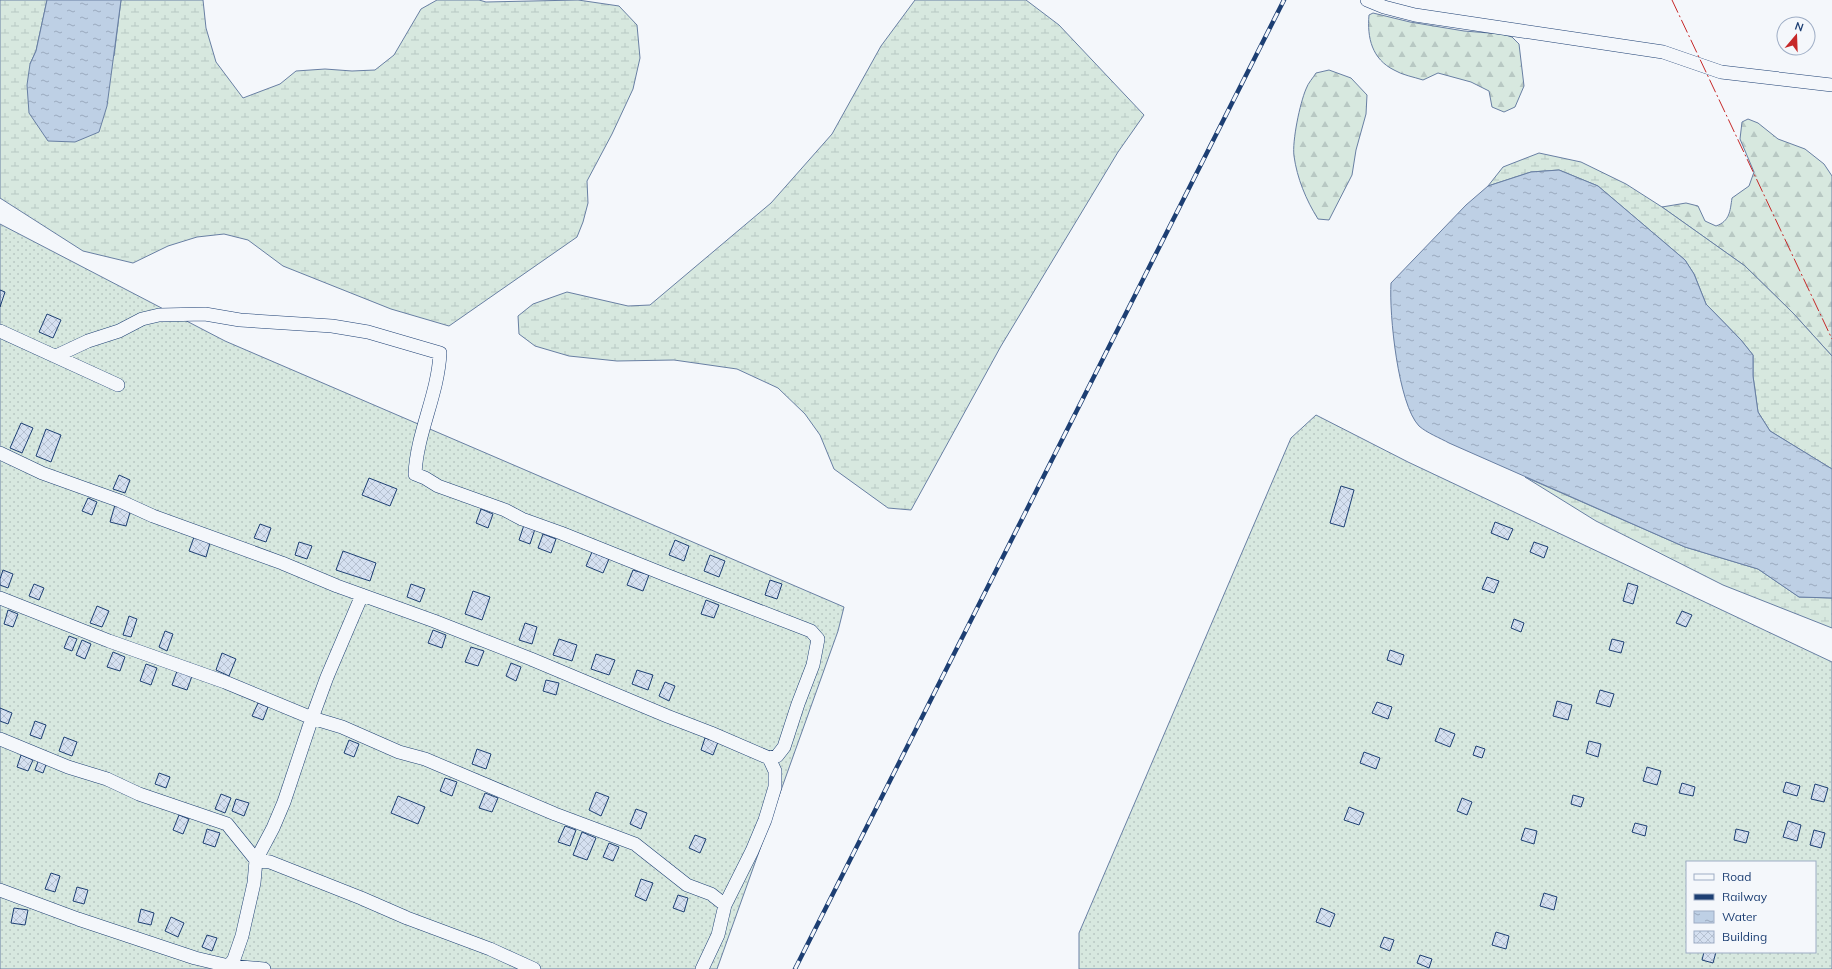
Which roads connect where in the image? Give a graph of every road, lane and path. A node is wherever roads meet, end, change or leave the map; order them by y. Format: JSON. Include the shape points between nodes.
{"nodes":[{"id":1,"x":1367,"y":0,"type":"edge"},
{"id":2,"x":1832,"y":84,"type":"edge"},
{"id":3,"x":0,"y":331,"type":"edge"},
{"id":4,"x":56,"y":356,"type":"junction"},
{"id":5,"x":118,"y":385,"type":"dead end"},
{"id":6,"x":0,"y":453,"type":"edge"},
{"id":7,"x":362,"y":595,"type":"junction"},
{"id":8,"x":0,"y":598,"type":"edge"},
{"id":9,"x":312,"y":718,"type":"junction"},
{"id":10,"x":0,"y":740,"type":"edge"},
{"id":11,"x":770,"y":758,"type":"junction"},
{"id":12,"x":256,"y":860,"type":"junction"},
{"id":13,"x":0,"y":890,"type":"edge"},
{"id":14,"x":725,"y":904,"type":"junction"},
{"id":15,"x":229,"y":966,"type":"junction"},
{"id":16,"x":264,"y":969,"type":"edge"},
{"id":17,"x":534,"y":969,"type":"edge"},
{"id":18,"x":702,"y":969,"type":"edge"}],
"edges":[{"from":1,"to":2,"type":"street","via":[[1415,15],[1663,52],[1721,72]]},
{"from":3,"to":4,"type":"street"},
{"from":4,"to":5,"type":"street"},
{"from":4,"to":11,"type":"street","via":[[142,319],[159,315],[205,314],[240,320],[332,326],[376,334],[440,353],[438,380],[418,451],[415,474],[438,486],[811,631],[818,639],[813,665],[784,747],[777,756]]},
{"from":6,"to":7,"type":"street","via":[[42,473]]},
{"from":7,"to":9,"type":"street"},
{"from":7,"to":11,"type":"street","via":[[531,659]]},
{"from":8,"to":9,"type":"street","via":[[102,639],[225,682]]},
{"from":9,"to":12,"type":"street","via":[[284,802]]},
{"from":9,"to":14,"type":"street","via":[[342,727],[399,752],[425,759],[555,814],[635,844],[687,885],[711,894]]},
{"from":10,"to":12,"type":"street","via":[[68,767],[107,779],[139,794],[227,824]]},
{"from":11,"to":14,"type":"street","via":[[775,771],[775,787],[765,820]]},
{"from":12,"to":15,"type":"street","via":[[254,883],[242,936]]},
{"from":12,"to":17,"type":"street","via":[[270,862],[490,949]]},
{"from":13,"to":15,"type":"street","via":[[195,958]]},
{"from":14,"to":18,"type":"street","via":[[718,935]]},
{"from":15,"to":16,"type":"street"}]}
